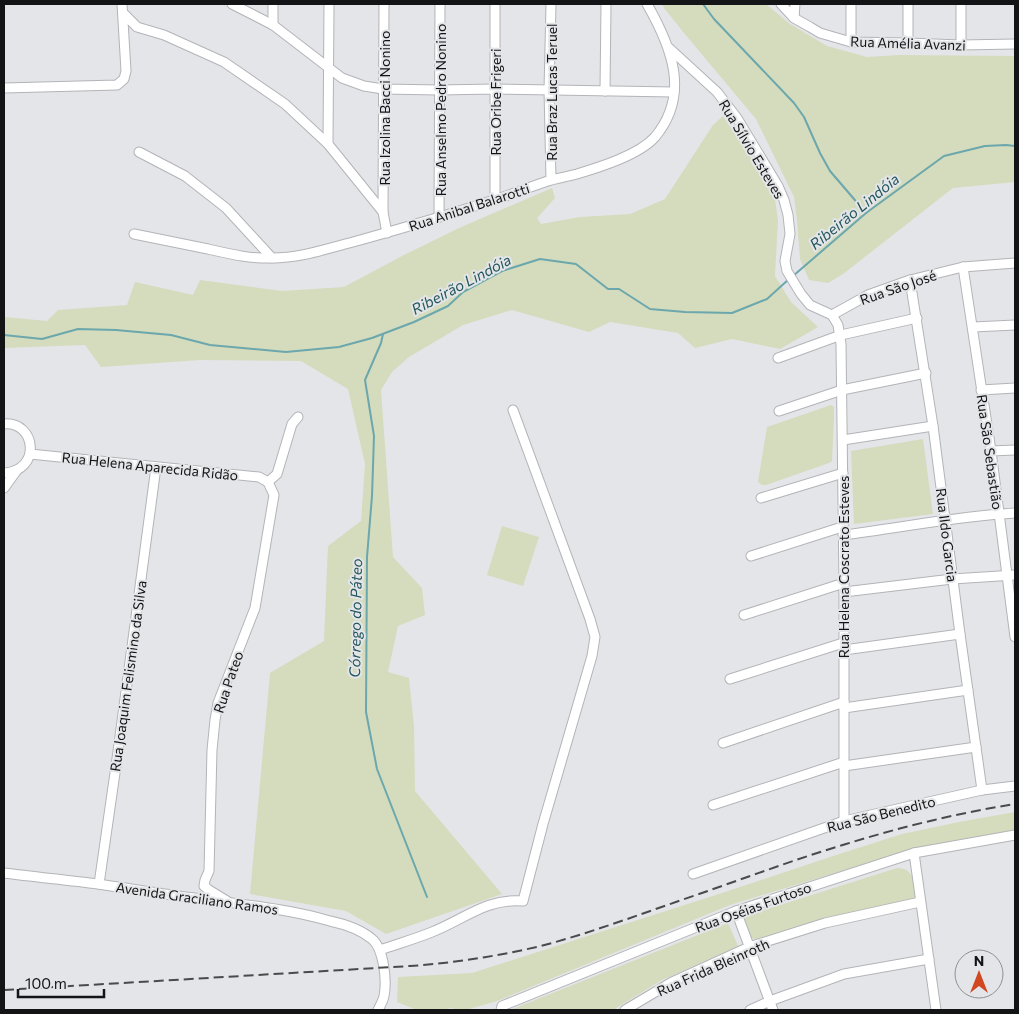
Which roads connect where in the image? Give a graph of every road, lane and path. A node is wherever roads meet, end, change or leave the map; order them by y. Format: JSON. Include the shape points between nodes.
{"nodes":[{"id":1,"x":232,"y":4,"type":"edge"},
{"id":2,"x":273,"y":4,"type":"edge"},
{"id":3,"x":329,"y":4,"type":"edge"},
{"id":4,"x":384,"y":4,"type":"edge"},
{"id":5,"x":440,"y":4,"type":"edge"},
{"id":6,"x":495,"y":4,"type":"edge"},
{"id":7,"x":551,"y":4,"type":"edge"},
{"id":8,"x":606,"y":4,"type":"edge"},
{"id":9,"x":647,"y":4,"type":"edge"},
{"id":10,"x":781,"y":4,"type":"edge"},
{"id":11,"x":795,"y":4,"type":"edge"},
{"id":12,"x":851,"y":4,"type":"edge"},
{"id":13,"x":908,"y":4,"type":"edge"},
{"id":14,"x":961,"y":4,"type":"edge"},
{"id":15,"x":123,"y":8,"type":"edge"},
{"id":16,"x":794,"y":18,"type":"junction"},
{"id":17,"x":273,"y":25,"type":"junction"},
{"id":18,"x":851,"y":42,"type":"junction"},
{"id":19,"x":908,"y":43,"type":"junction"},
{"id":20,"x":1015,"y":44,"type":"edge"},
{"id":21,"x":961,"y":45,"type":"junction"},
{"id":22,"x":669,"y":48,"type":"junction"},
{"id":23,"x":329,"y":69,"type":"junction"},
{"id":24,"x":4,"y":88,"type":"edge"},
{"id":25,"x":383,"y":88,"type":"junction"},
{"id":26,"x":439,"y":90,"type":"junction"},
{"id":27,"x":494,"y":90,"type":"junction"},
{"id":28,"x":549,"y":90,"type":"junction"},
{"id":29,"x":606,"y":90,"type":"junction"},
{"id":30,"x":674,"y":92,"type":"junction"},
{"id":31,"x":328,"y":144,"type":"junction"},
{"id":32,"x":139,"y":152,"type":"dead end"},
{"id":33,"x":551,"y":180,"type":"junction"},
{"id":34,"x":495,"y":200,"type":"junction"},
{"id":35,"x":383,"y":212,"type":"junction"},
{"id":36,"x":439,"y":217,"type":"junction"},
{"id":37,"x":387,"y":233,"type":"junction"},
{"id":38,"x":134,"y":234,"type":"dead end"},
{"id":39,"x":272,"y":258,"type":"junction"},
{"id":40,"x":1015,"y":263,"type":"edge"},
{"id":41,"x":963,"y":267,"type":"junction"},
{"id":42,"x":910,"y":280,"type":"junction"},
{"id":43,"x":832,"y":315,"type":"junction"},
{"id":44,"x":917,"y":318,"type":"junction"},
{"id":45,"x":1015,"y":325,"type":"edge"},
{"id":46,"x":972,"y":327,"type":"junction"},
{"id":47,"x":841,"y":335,"type":"junction"},
{"id":48,"x":778,"y":358,"type":"dead end"},
{"id":49,"x":926,"y":374,"type":"junction"},
{"id":50,"x":1015,"y":388,"type":"edge"},
{"id":51,"x":842,"y":390,"type":"junction"},
{"id":52,"x":981,"y":390,"type":"junction"},
{"id":53,"x":513,"y":410,"type":"dead end"},
{"id":54,"x":779,"y":411,"type":"dead end"},
{"id":55,"x":298,"y":417,"type":"dead end"},
{"id":56,"x":4,"y":424,"type":"edge"},
{"id":57,"x":933,"y":426,"type":"junction"},
{"id":58,"x":843,"y":440,"type":"junction"},
{"id":59,"x":1015,"y":450,"type":"edge"},
{"id":60,"x":991,"y":451,"type":"junction"},
{"id":61,"x":30,"y":454,"type":"junction"},
{"id":62,"x":156,"y":467,"type":"junction"},
{"id":63,"x":17,"y":470,"type":"junction"},
{"id":64,"x":4,"y":473,"type":"edge"},
{"id":65,"x":843,"y":473,"type":"junction"},
{"id":66,"x":268,"y":482,"type":"junction"},
{"id":67,"x":4,"y":488,"type":"edge"},
{"id":68,"x":761,"y":498,"type":"dead end"},
{"id":69,"x":1015,"y":513,"type":"edge"},
{"id":70,"x":998,"y":514,"type":"junction"},
{"id":71,"x":945,"y":520,"type":"junction"},
{"id":72,"x":842,"y":531,"type":"junction"},
{"id":73,"x":751,"y":556,"type":"dead end"},
{"id":74,"x":1011,"y":575,"type":"edge"},
{"id":75,"x":952,"y":579,"type":"junction"},
{"id":76,"x":844,"y":588,"type":"junction"},
{"id":77,"x":744,"y":614,"type":"dead end"},
{"id":78,"x":960,"y":634,"type":"junction"},
{"id":79,"x":1015,"y":637,"type":"edge"},
{"id":80,"x":844,"y":646,"type":"junction"},
{"id":81,"x":730,"y":680,"type":"dead end"},
{"id":82,"x":968,"y":690,"type":"junction"},
{"id":83,"x":844,"y":705,"type":"junction"},
{"id":84,"x":723,"y":743,"type":"dead end"},
{"id":85,"x":976,"y":747,"type":"junction"},
{"id":86,"x":844,"y":764,"type":"junction"},
{"id":87,"x":1015,"y":786,"type":"edge"},
{"id":88,"x":982,"y":790,"type":"junction"},
{"id":89,"x":714,"y":805,"type":"dead end"},
{"id":90,"x":844,"y":821,"type":"junction"},
{"id":91,"x":1015,"y":835,"type":"edge"},
{"id":92,"x":914,"y":853,"type":"junction"},
{"id":93,"x":4,"y":873,"type":"edge"},
{"id":94,"x":693,"y":874,"type":"dead end"},
{"id":95,"x":99,"y":884,"type":"junction"},
{"id":96,"x":229,"y":902,"type":"junction"},
{"id":97,"x":920,"y":902,"type":"junction"},
{"id":98,"x":736,"y":911,"type":"junction"},
{"id":99,"x":749,"y":947,"type":"junction"},
{"id":100,"x":380,"y":950,"type":"junction"},
{"id":101,"x":929,"y":959,"type":"junction"},
{"id":102,"x":770,"y":1001,"type":"junction"},
{"id":103,"x":378,"y":1010,"type":"edge"},
{"id":104,"x":501,"y":1010,"type":"edge"},
{"id":105,"x":625,"y":1010,"type":"edge"},
{"id":106,"x":750,"y":1010,"type":"edge"},
{"id":107,"x":773,"y":1010,"type":"edge"},
{"id":108,"x":936,"y":1010,"type":"edge"}],
"edges":[{"from":1,"to":17,"type":"street"},
{"from":2,"to":17,"type":"street"},
{"from":3,"to":23,"type":"street"},
{"from":4,"to":25,"type":"street","name":"Rua Izolina Bacci Nonino"},
{"from":5,"to":26,"type":"street","name":"Rua Anselmo Pedro Nonino"},
{"from":6,"to":27,"type":"street","name":"Rua Oribe Frigeri"},
{"from":7,"to":28,"type":"street","name":"Rua Braz Lucas Teruel"},
{"from":8,"to":29,"type":"street"},
{"from":9,"to":22,"type":"street","name":"Rua Anibal Balarotti"},
{"from":10,"to":16,"type":"street","name":"Rua Amélia Avanzi"},
{"from":11,"to":16,"type":"street"},
{"from":12,"to":18,"type":"street"},
{"from":13,"to":19,"type":"street"},
{"from":14,"to":21,"type":"street"},
{"from":15,"to":24,"type":"street","via":[[126,71],[118,85]]},
{"from":15,"to":31,"type":"street","via":[[137,27],[164,35],[224,62],[286,104]]},
{"from":16,"to":18,"type":"street","name":"Rua Amélia Avanzi","via":[[820,33]]},
{"from":17,"to":23,"type":"street"},
{"from":18,"to":19,"type":"street","name":"Rua Amélia Avanzi"},
{"from":19,"to":21,"type":"street","name":"Rua Amélia Avanzi"},
{"from":20,"to":21,"type":"street","name":"Rua Amélia Avanzi"},
{"from":22,"to":30,"type":"street","name":"Rua Anibal Balarotti"},
{"from":22,"to":43,"type":"street","name":"Rua Sílvio Esteves","via":[[717,92],[778,186],[788,215],[790,234],[786,272],[810,305]]},
{"from":23,"to":25,"type":"street","via":[[364,86]]},
{"from":23,"to":31,"type":"street"},
{"from":25,"to":26,"type":"street"},
{"from":25,"to":35,"type":"street","name":"Rua Izolina Bacci Nonino"},
{"from":26,"to":27,"type":"street"},
{"from":26,"to":36,"type":"street","name":"Rua Anselmo Pedro Nonino"},
{"from":27,"to":28,"type":"street"},
{"from":27,"to":34,"type":"street","name":"Rua Oribe Frigeri"},
{"from":28,"to":29,"type":"street"},
{"from":28,"to":33,"type":"street","name":"Rua Braz Lucas Teruel"},
{"from":29,"to":30,"type":"street"},
{"from":30,"to":33,"type":"street","name":"Rua Anibal Balarotti","via":[[663,125],[645,146],[614,161]]},
{"from":31,"to":35,"type":"street"},
{"from":32,"to":39,"type":"street","via":[[185,176],[226,208]]},
{"from":33,"to":34,"type":"street","name":"Rua Anibal Balarotti"},
{"from":34,"to":36,"type":"street","name":"Rua Anibal Balarotti"},
{"from":35,"to":37,"type":"street","name":"Rua Izolina Bacci Nonino"},
{"from":36,"to":37,"type":"street","name":"Rua Anibal Balarotti"},
{"from":37,"to":39,"type":"street","name":"Rua Anibal Balarotti","via":[[303,256]]},
{"from":38,"to":39,"type":"street","name":"Rua Anibal Balarotti","via":[[248,257]]},
{"from":40,"to":41,"type":"street","name":"Rua São José"},
{"from":41,"to":42,"type":"street","name":"Rua São José"},
{"from":41,"to":46,"type":"street","name":"Rua São Sebastião"},
{"from":42,"to":43,"type":"street","name":"Rua São José","via":[[868,295]]},
{"from":42,"to":44,"type":"street","name":"Rua Ildo Garcia"},
{"from":43,"to":47,"type":"street","name":"Rua Helena Coscrato Esteves"},
{"from":44,"to":47,"type":"street"},
{"from":44,"to":49,"type":"street","name":"Rua Ildo Garcia"},
{"from":45,"to":46,"type":"street"},
{"from":46,"to":52,"type":"street","name":"Rua São Sebastião"},
{"from":47,"to":48,"type":"street"},
{"from":47,"to":51,"type":"street","name":"Rua Helena Coscrato Esteves"},
{"from":49,"to":51,"type":"street"},
{"from":49,"to":57,"type":"street","name":"Rua Ildo Garcia"},
{"from":50,"to":52,"type":"street"},
{"from":51,"to":54,"type":"street"},
{"from":51,"to":58,"type":"street","name":"Rua Helena Coscrato Esteves"},
{"from":52,"to":60,"type":"street","name":"Rua São Sebastião"},
{"from":53,"to":100,"type":"street","via":[[590,619],[595,637],[592,656],[523,900],[491,904],[432,932]]},
{"from":55,"to":66,"type":"street","via":[[292,424],[278,474]]},
{"from":56,"to":61,"type":"street","via":[[23,431],[28,438]]},
{"from":57,"to":58,"type":"street"},
{"from":57,"to":71,"type":"street","name":"Rua Ildo Garcia"},
{"from":58,"to":65,"type":"street","name":"Rua Helena Coscrato Esteves"},
{"from":59,"to":60,"type":"street"},
{"from":60,"to":70,"type":"street","name":"Rua São Sebastião"},
{"from":61,"to":62,"type":"street","name":"Rua Helena Aparecida Ridão"},
{"from":61,"to":63,"type":"street"},
{"from":62,"to":66,"type":"street","name":"Rua Helena Aparecida Ridão","via":[[259,477]]},
{"from":62,"to":95,"type":"street","name":"Rua Joaquim Felismino da Silva"},
{"from":63,"to":64,"type":"street"},
{"from":63,"to":67,"type":"street"},
{"from":65,"to":68,"type":"street"},
{"from":65,"to":72,"type":"street","name":"Rua Helena Coscrato Esteves"},
{"from":66,"to":96,"type":"street","name":"Rua Pateo","via":[[274,495],[254,608],[218,703],[215,720],[209,871],[204,886]]},
{"from":69,"to":70,"type":"street"},
{"from":70,"to":71,"type":"street"},
{"from":70,"to":74,"type":"street","name":"Rua São Sebastião"},
{"from":71,"to":72,"type":"street","via":[[873,532]]},
{"from":71,"to":75,"type":"street","name":"Rua Ildo Garcia"},
{"from":72,"to":73,"type":"street"},
{"from":72,"to":76,"type":"street","name":"Rua Helena Coscrato Esteves"},
{"from":74,"to":75,"type":"street"},
{"from":74,"to":79,"type":"street","name":"Rua São Sebastião"},
{"from":75,"to":76,"type":"street"},
{"from":75,"to":78,"type":"street","name":"Rua Ildo Garcia"},
{"from":76,"to":77,"type":"street"},
{"from":76,"to":80,"type":"street","name":"Rua Helena Coscrato Esteves"},
{"from":78,"to":80,"type":"street"},
{"from":78,"to":82,"type":"street","name":"Rua Ildo Garcia"},
{"from":80,"to":81,"type":"street"},
{"from":80,"to":83,"type":"street","name":"Rua Helena Coscrato Esteves"},
{"from":82,"to":83,"type":"street"},
{"from":82,"to":85,"type":"street","name":"Rua Ildo Garcia"},
{"from":83,"to":84,"type":"street"},
{"from":83,"to":86,"type":"street","name":"Rua Helena Coscrato Esteves"},
{"from":85,"to":86,"type":"street"},
{"from":85,"to":88,"type":"street","name":"Rua Ildo Garcia"},
{"from":86,"to":89,"type":"street"},
{"from":86,"to":90,"type":"street","name":"Rua Helena Coscrato Esteves"},
{"from":87,"to":88,"type":"street","name":"Rua São Benedito"},
{"from":88,"to":90,"type":"street","name":"Rua São Benedito"},
{"from":90,"to":94,"type":"street","name":"Rua São Benedito"},
{"from":91,"to":92,"type":"street","name":"Rua Oséias Furtoso"},
{"from":92,"to":97,"type":"street"},
{"from":92,"to":98,"type":"street","name":"Rua Oséias Furtoso"},
{"from":93,"to":95,"type":"street","name":"Avenida Graciliano Ramos"},
{"from":95,"to":96,"type":"street","name":"Avenida Graciliano Ramos"},
{"from":96,"to":100,"type":"street","name":"Avenida Graciliano Ramos","via":[[306,914],[340,924],[365,934]]},
{"from":97,"to":99,"type":"street","name":"Rua Frida Bleinroth","via":[[825,922]]},
{"from":97,"to":101,"type":"street"},
{"from":98,"to":99,"type":"street"},
{"from":98,"to":104,"type":"street","name":"Rua Oséias Furtoso","via":[[502,1006]]},
{"from":99,"to":102,"type":"street"},
{"from":99,"to":105,"type":"street","name":"Rua Frida Bleinroth","via":[[672,982]]},
{"from":100,"to":103,"type":"street","via":[[384,997]]},
{"from":101,"to":102,"type":"street","via":[[844,974]]},
{"from":101,"to":108,"type":"street"},
{"from":102,"to":106,"type":"street"},
{"from":102,"to":107,"type":"street"}]}
